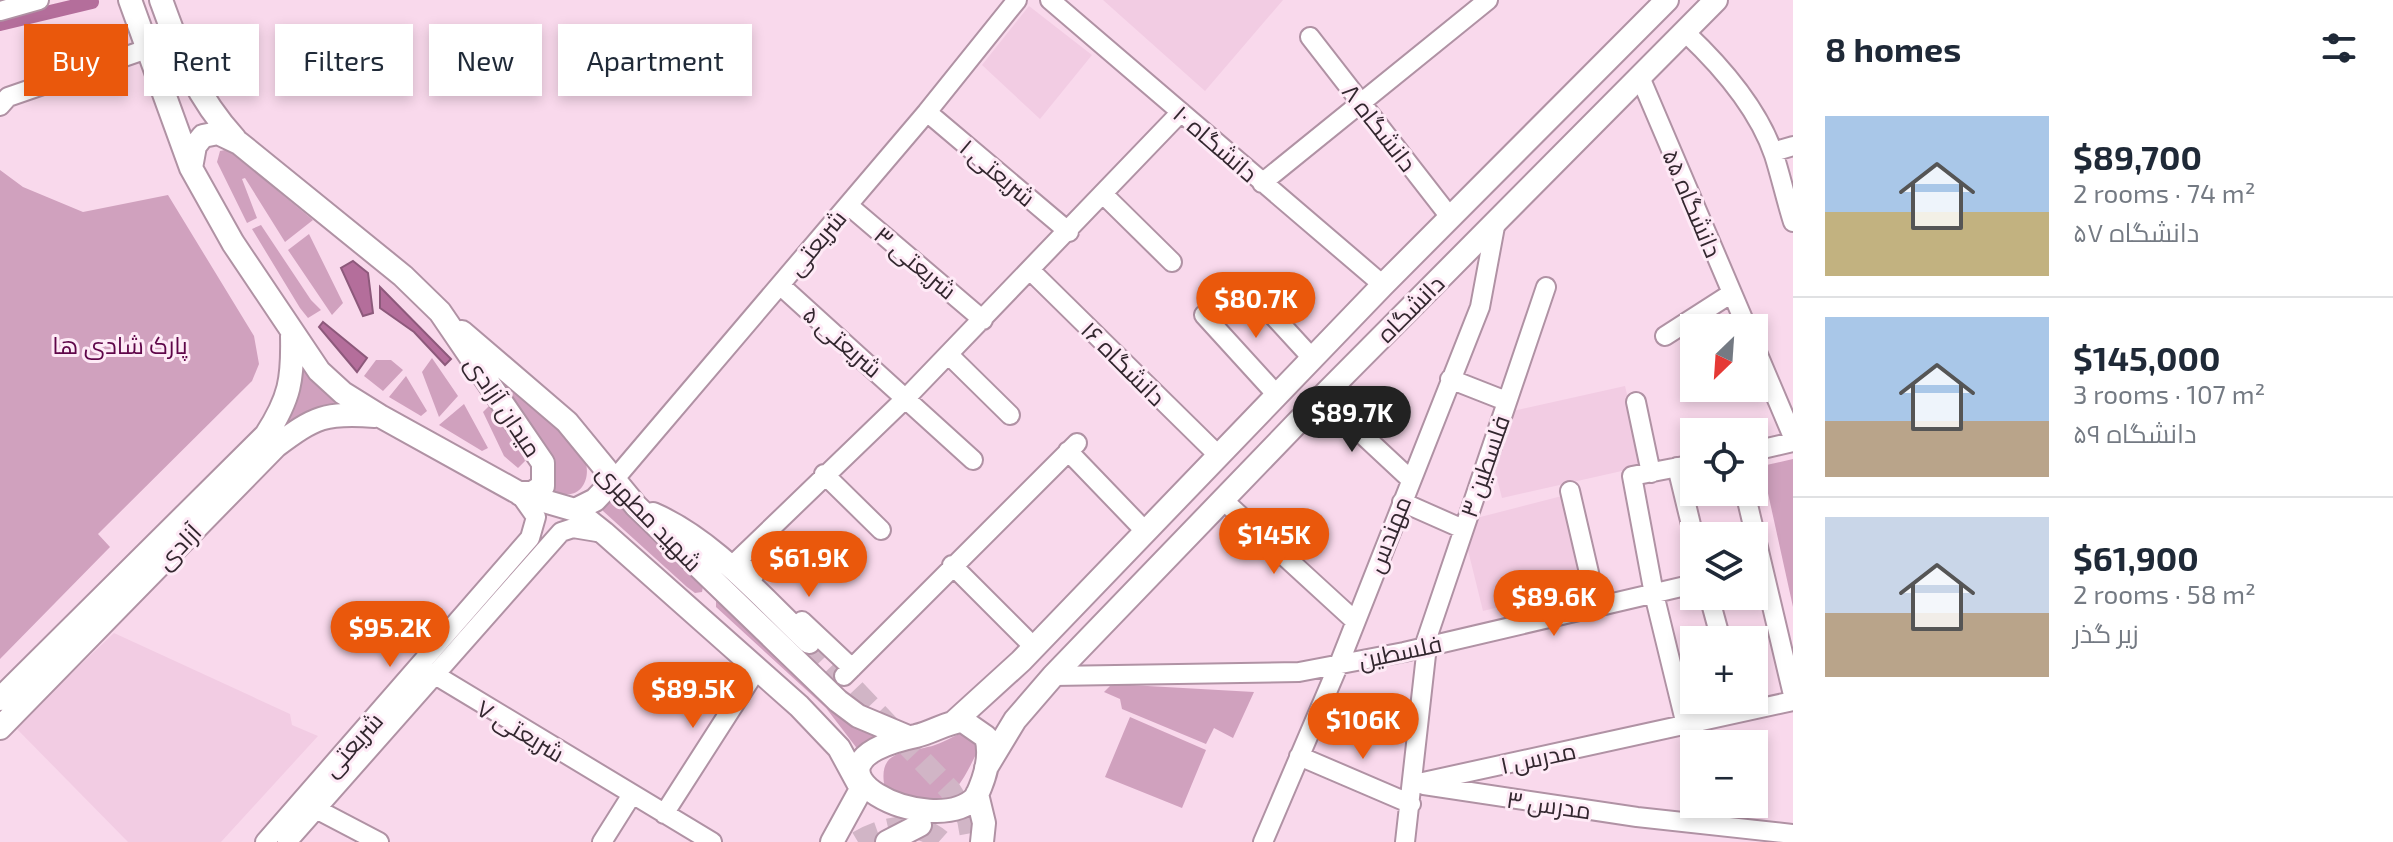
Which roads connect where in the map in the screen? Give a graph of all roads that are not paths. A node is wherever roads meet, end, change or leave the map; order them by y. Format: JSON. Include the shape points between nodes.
{"nodes":[{"id":1,"x":39,"y":0,"type":"edge"},
{"id":2,"x":130,"y":0,"type":"edge"},
{"id":3,"x":161,"y":0,"type":"edge"},
{"id":4,"x":1017,"y":0,"type":"edge"},
{"id":5,"x":1050,"y":0,"type":"edge"},
{"id":6,"x":1488,"y":0,"type":"edge"},
{"id":7,"x":1667,"y":0,"type":"edge"},
{"id":8,"x":1716,"y":0,"type":"edge"},
{"id":9,"x":0,"y":11,"type":"edge"},
{"id":10,"x":1686,"y":33,"type":"junction"},
{"id":11,"x":1310,"y":37,"type":"dead end"},
{"id":12,"x":144,"y":40,"type":"edge"},
{"id":13,"x":144,"y":50,"type":"edge"},
{"id":14,"x":1640,"y":77,"type":"junction"},
{"id":15,"x":164,"y":96,"type":"edge"},
{"id":16,"x":1362,"y":103,"type":"junction"},
{"id":17,"x":0,"y":106,"type":"edge"},
{"id":18,"x":927,"y":112,"type":"junction"},
{"id":19,"x":1181,"y":112,"type":"junction"},
{"id":20,"x":239,"y":143,"type":"junction"},
{"id":21,"x":1793,"y":146,"type":"edge"},
{"id":22,"x":1773,"y":152,"type":"junction"},
{"id":23,"x":191,"y":168,"type":"junction"},
{"id":24,"x":1262,"y":183,"type":"junction"},
{"id":25,"x":1104,"y":195,"type":"junction"},
{"id":26,"x":848,"y":205,"type":"junction"},
{"id":27,"x":1450,"y":217,"type":"junction"},
{"id":28,"x":1496,"y":220,"type":"junction"},
{"id":29,"x":1793,"y":222,"type":"edge"},
{"id":30,"x":1069,"y":232,"type":"junction"},
{"id":31,"x":1172,"y":262,"type":"dead end"},
{"id":32,"x":1031,"y":271,"type":"junction"},
{"id":33,"x":780,"y":285,"type":"junction"},
{"id":34,"x":1383,"y":285,"type":"junction"},
{"id":35,"x":1546,"y":287,"type":"dead end"},
{"id":36,"x":1732,"y":293,"type":"junction"},
{"id":37,"x":1268,"y":310,"type":"dead end"},
{"id":38,"x":440,"y":312,"type":"junction"},
{"id":39,"x":1741,"y":314,"type":"edge"},
{"id":40,"x":1204,"y":315,"type":"dead end"},
{"id":41,"x":983,"y":320,"type":"junction"},
{"id":42,"x":292,"y":336,"type":"junction"},
{"id":43,"x":1665,"y":336,"type":"dead end"},
{"id":44,"x":949,"y":355,"type":"junction"},
{"id":45,"x":1312,"y":358,"type":"junction"},
{"id":46,"x":1450,"y":379,"type":"junction"},
{"id":47,"x":1768,"y":379,"type":"edge"},
{"id":48,"x":1276,"y":394,"type":"junction"},
{"id":49,"x":907,"y":397,"type":"junction"},
{"id":50,"x":1322,"y":397,"type":"junction"},
{"id":51,"x":1506,"y":401,"type":"junction"},
{"id":52,"x":1636,"y":402,"type":"dead end"},
{"id":53,"x":1010,"y":415,"type":"dead end"},
{"id":54,"x":380,"y":416,"type":"junction"},
{"id":55,"x":1793,"y":439,"type":"edge"},
{"id":56,"x":1768,"y":447,"type":"edge"},
{"id":57,"x":1218,"y":455,"type":"junction"},
{"id":58,"x":973,"y":460,"type":"dead end"},
{"id":59,"x":1680,"y":467,"type":"edge"},
{"id":60,"x":824,"y":474,"type":"junction"},
{"id":61,"x":1642,"y":474,"type":"junction"},
{"id":62,"x":1410,"y":479,"type":"junction"},
{"id":63,"x":613,"y":481,"type":"junction"},
{"id":64,"x":1570,"y":491,"type":"dead end"},
{"id":65,"x":519,"y":493,"type":"junction"},
{"id":66,"x":1223,"y":500,"type":"junction"},
{"id":67,"x":1402,"y":502,"type":"junction"},
{"id":68,"x":636,"y":506,"type":"junction"},
{"id":69,"x":575,"y":510,"type":"junction"},
{"id":70,"x":1463,"y":529,"type":"junction"},
{"id":71,"x":881,"y":530,"type":"dead end"},
{"id":72,"x":1145,"y":531,"type":"junction"},
{"id":73,"x":604,"y":533,"type":"junction"},
{"id":74,"x":952,"y":565,"type":"junction"},
{"id":75,"x":716,"y":585,"type":"junction"},
{"id":76,"x":1680,"y":588,"type":"edge"},
{"id":77,"x":1654,"y":594,"type":"junction"},
{"id":78,"x":1768,"y":605,"type":"edge"},
{"id":79,"x":1597,"y":607,"type":"junction"},
{"id":80,"x":692,"y":612,"type":"junction"},
{"id":81,"x":1354,"y":620,"type":"junction"},
{"id":82,"x":809,"y":642,"type":"tunnel mouth"},
{"id":83,"x":1034,"y":647,"type":"junction"},
{"id":84,"x":1426,"y":647,"type":"junction"},
{"id":85,"x":1339,"y":664,"type":"junction"},
{"id":86,"x":757,"y":669,"type":"junction"},
{"id":87,"x":428,"y":671,"type":"junction"},
{"id":88,"x":1053,"y":676,"type":"junction"},
{"id":89,"x":1793,"y":695,"type":"edge"},
{"id":90,"x":0,"y":699,"type":"edge"},
{"id":91,"x":1793,"y":701,"type":"edge"},
{"id":92,"x":1768,"y":703,"type":"edge"},
{"id":93,"x":1717,"y":714,"type":"edge"},
{"id":94,"x":954,"y":722,"type":"junction"},
{"id":95,"x":1686,"y":725,"type":"junction"},
{"id":96,"x":0,"y":728,"type":"edge"},
{"id":97,"x":908,"y":737,"type":"junction"},
{"id":98,"x":1299,"y":756,"type":"junction"},
{"id":99,"x":986,"y":768,"type":"junction"},
{"id":100,"x":1414,"y":784,"type":"junction"},
{"id":101,"x":859,"y":787,"type":"junction"},
{"id":102,"x":977,"y":794,"type":"junction"},
{"id":103,"x":631,"y":796,"type":"junction"},
{"id":104,"x":1411,"y":804,"type":"junction"},
{"id":105,"x":316,"y":809,"type":"junction"},
{"id":106,"x":664,"y":814,"type":"junction"},
{"id":107,"x":920,"y":825,"type":"junction"},
{"id":108,"x":1793,"y":834,"type":"edge"},
{"id":109,"x":265,"y":842,"type":"edge"},
{"id":110,"x":287,"y":842,"type":"edge"},
{"id":111,"x":379,"y":842,"type":"edge"},
{"id":112,"x":602,"y":842,"type":"edge"},
{"id":113,"x":712,"y":842,"type":"edge"},
{"id":114,"x":832,"y":842,"type":"edge"},
{"id":115,"x":887,"y":842,"type":"edge"},
{"id":116,"x":982,"y":842,"type":"edge"},
{"id":117,"x":1263,"y":842,"type":"edge"},
{"id":118,"x":1405,"y":842,"type":"edge"}],
"edges":[{"from":1,"to":9,"type":"street"},
{"from":2,"to":12,"type":"main road"},
{"from":3,"to":20,"type":"main road","via":[[188,74],[211,112]]},
{"from":4,"to":18,"type":"street","name":"شریعتی"},
{"from":5,"to":19,"type":"street","name":"دانشگاه ۱۰"},
{"from":6,"to":16,"type":"street"},
{"from":7,"to":27,"type":"main road","name":"دانشگاه"},
{"from":8,"to":10,"type":"main road","name":"دانشگاه"},
{"from":10,"to":14,"type":"main road","name":"دانشگاه"},
{"from":10,"to":22,"type":"street","via":[[1746,102]]},
{"from":11,"to":16,"type":"street","name":"دانشگاه ۸"},
{"from":13,"to":17,"type":"street","via":[[8,97]]},
{"from":14,"to":28,"type":"main road","name":"دانشگاه"},
{"from":14,"to":36,"type":"street","name":"دانشگاه ۵۵"},
{"from":15,"to":23,"type":"main road"},
{"from":16,"to":24,"type":"street"},
{"from":16,"to":27,"type":"street","name":"دانشگاه ۸"},
{"from":18,"to":26,"type":"street","name":"شریعتی"},
{"from":18,"to":30,"type":"street","name":"شریعتی ۱"},
{"from":19,"to":24,"type":"street","name":"دانشگاه ۱۰"},
{"from":19,"to":25,"type":"street"},
{"from":20,"to":23,"type":"main road","name":"میدان آزادی","via":[[218,133],[203,136]]},
{"from":20,"to":38,"type":"main road","name":"میدان آزادی"},
{"from":21,"to":22,"type":"street"},
{"from":22,"to":29,"type":"street"},
{"from":23,"to":42,"type":"main road","name":"میدان آزادی"},
{"from":24,"to":34,"type":"street","name":"دانشگاه ۱۰"},
{"from":25,"to":30,"type":"street"},
{"from":25,"to":31,"type":"street"},
{"from":26,"to":33,"type":"street","name":"شریعتی"},
{"from":26,"to":41,"type":"street","name":"شریعتی ۳"},
{"from":27,"to":34,"type":"main road","name":"دانشگاه"},
{"from":28,"to":46,"type":"street","name":"مهندس","via":[[1482,299]]},
{"from":28,"to":50,"type":"main road","name":"دانشگاه"},
{"from":30,"to":32,"type":"street"},
{"from":32,"to":41,"type":"street"},
{"from":32,"to":57,"type":"street","name":"دانشگاه ۱۶"},
{"from":33,"to":49,"type":"street","name":"شریعتی ۵"},
{"from":33,"to":63,"type":"street","name":"شریعتی"},
{"from":34,"to":45,"type":"main road","name":"دانشگاه"},
{"from":35,"to":51,"type":"street","name":"فلسطین ۳"},
{"from":36,"to":39,"type":"street","name":"دانشگاه ۵۵"},
{"from":36,"to":43,"type":"street"},
{"from":37,"to":45,"type":"street"},
{"from":38,"to":63,"type":"main road","name":"شهید مطهری","via":[[567,422]]},
{"from":38,"to":65,"type":"main road","name":"میدان آزادی","via":[[543,463],[543,486]]},
{"from":40,"to":48,"type":"street"},
{"from":41,"to":44,"type":"street"},
{"from":42,"to":54,"type":"main road","name":"میدان آزادی","via":[[343,393]]},
{"from":42,"to":90,"type":"main road","name":"آزادی","via":[[293,379],[283,409],[266,435]]},
{"from":44,"to":49,"type":"street"},
{"from":44,"to":53,"type":"street"},
{"from":45,"to":48,"type":"main road","name":"دانشگاه"},
{"from":46,"to":51,"type":"street"},
{"from":46,"to":62,"type":"street","name":"مهندس"},
{"from":47,"to":55,"type":"street"},
{"from":48,"to":57,"type":"main road","name":"دانشگاه"},
{"from":49,"to":58,"type":"street","name":"شریعتی ۵"},
{"from":49,"to":60,"type":"street"},
{"from":50,"to":62,"type":"street"},
{"from":50,"to":66,"type":"main road","name":"دانشگاه"},
{"from":51,"to":70,"type":"street","name":"فلسطین ۳"},
{"from":52,"to":61,"type":"street"},
{"from":54,"to":65,"type":"main road","name":"میدان آزادی"},
{"from":54,"to":96,"type":"main road","name":"آزادی","via":[[345,413],[314,419],[276,446]]},
{"from":55,"to":56,"type":"street"},
{"from":57,"to":72,"type":"main road","name":"دانشگاه"},
{"from":59,"to":61,"type":"street"},
{"from":60,"to":71,"type":"street"},
{"from":60,"to":74,"type":"street","via":[[738,560],[848,672]]},
{"from":61,"to":77,"type":"street"},
{"from":62,"to":67,"type":"street","name":"مهندس"},
{"from":63,"to":68,"type":"main road","name":"شهید مطهری"},
{"from":63,"to":69,"type":"main road","via":[[595,500]]},
{"from":64,"to":79,"type":"street"},
{"from":65,"to":69,"type":"main road","name":"شهید مطهری"},
{"from":65,"to":87,"type":"street","name":"شریعتی","via":[[536,517],[530,538]]},
{"from":66,"to":81,"type":"street"},
{"from":66,"to":88,"type":"main road","name":"دانشگاه"},
{"from":67,"to":70,"type":"street"},
{"from":67,"to":81,"type":"street","name":"مهندس"},
{"from":68,"to":75,"type":"main road","name":"شهید مطهری"},
{"from":68,"to":82,"type":"main road","via":[[674,523]]},
{"from":69,"to":73,"type":"main road","name":"شهید مطهری"},
{"from":70,"to":84,"type":"street","name":"فلسطین ۳"},
{"from":72,"to":74,"type":"street","via":[[1072,447]]},
{"from":72,"to":83,"type":"main road","name":"دانشگاه"},
{"from":73,"to":80,"type":"main road","name":"شهید مطهری"},
{"from":73,"to":87,"type":"street","via":[[573,528],[561,532]]},
{"from":74,"to":83,"type":"street"},
{"from":75,"to":80,"type":"main road"},
{"from":75,"to":97,"type":"main road","name":"شهید مطهری","via":[[838,701],[858,716]]},
{"from":76,"to":77,"type":"street","name":"فلسطین"},
{"from":77,"to":79,"type":"street","name":"فلسطین"},
{"from":77,"to":95,"type":"street"},
{"from":78,"to":89,"type":"street"},
{"from":79,"to":84,"type":"street","name":"فلسطین"},
{"from":80,"to":86,"type":"main road","name":"شهید مطهری"},
{"from":81,"to":85,"type":"street","name":"مهندس"},
{"from":83,"to":94,"type":"main road","name":"دانشگاه"},
{"from":84,"to":85,"type":"street","name":"فلسطین"},
{"from":84,"to":100,"type":"street","name":"فلسطین ۳"},
{"from":85,"to":88,"type":"street","name":"فلسطین","via":[[1299,672]]},
{"from":85,"to":98,"type":"street","name":"مهندس"},
{"from":86,"to":101,"type":"main road","name":"شهید مطهری","via":[[824,730]]},
{"from":86,"to":106,"type":"street"},
{"from":87,"to":103,"type":"street","name":"شریعتی ۷"},
{"from":87,"to":105,"type":"street"},
{"from":87,"to":109,"type":"street","name":"شریعتی"},
{"from":88,"to":99,"type":"main road","name":"دانشگاه","via":[[1015,720]]},
{"from":91,"to":92,"type":"street","name":"مدرس ۱"},
{"from":93,"to":95,"type":"street","name":"مدرس ۱"},
{"from":94,"to":97,"type":"main road"},
{"from":94,"to":99,"type":"main road","via":[[963,721],[986,737]]},
{"from":95,"to":100,"type":"street","name":"مدرس ۱"},
{"from":97,"to":101,"type":"main road","via":[[886,743],[870,756],[859,775]]},
{"from":98,"to":104,"type":"street"},
{"from":98,"to":117,"type":"street","name":"مهندس"},
{"from":99,"to":102,"type":"main road"},
{"from":100,"to":104,"type":"street","name":"فلسطین ۳"},
{"from":100,"to":108,"type":"street","name":"مدرس ۳"},
{"from":101,"to":107,"type":"main road","via":[[885,816]]},
{"from":101,"to":114,"type":"main road"},
{"from":102,"to":107,"type":"main road","via":[[963,813]]},
{"from":102,"to":116,"type":"main road"},
{"from":103,"to":106,"type":"street","name":"شریعتی ۷"},
{"from":103,"to":112,"type":"street"},
{"from":104,"to":118,"type":"street","name":"فلسطین ۳"},
{"from":105,"to":110,"type":"street"},
{"from":105,"to":111,"type":"street"},
{"from":106,"to":113,"type":"street","name":"شریعتی ۷"},
{"from":107,"to":115,"type":"main road"}]}
